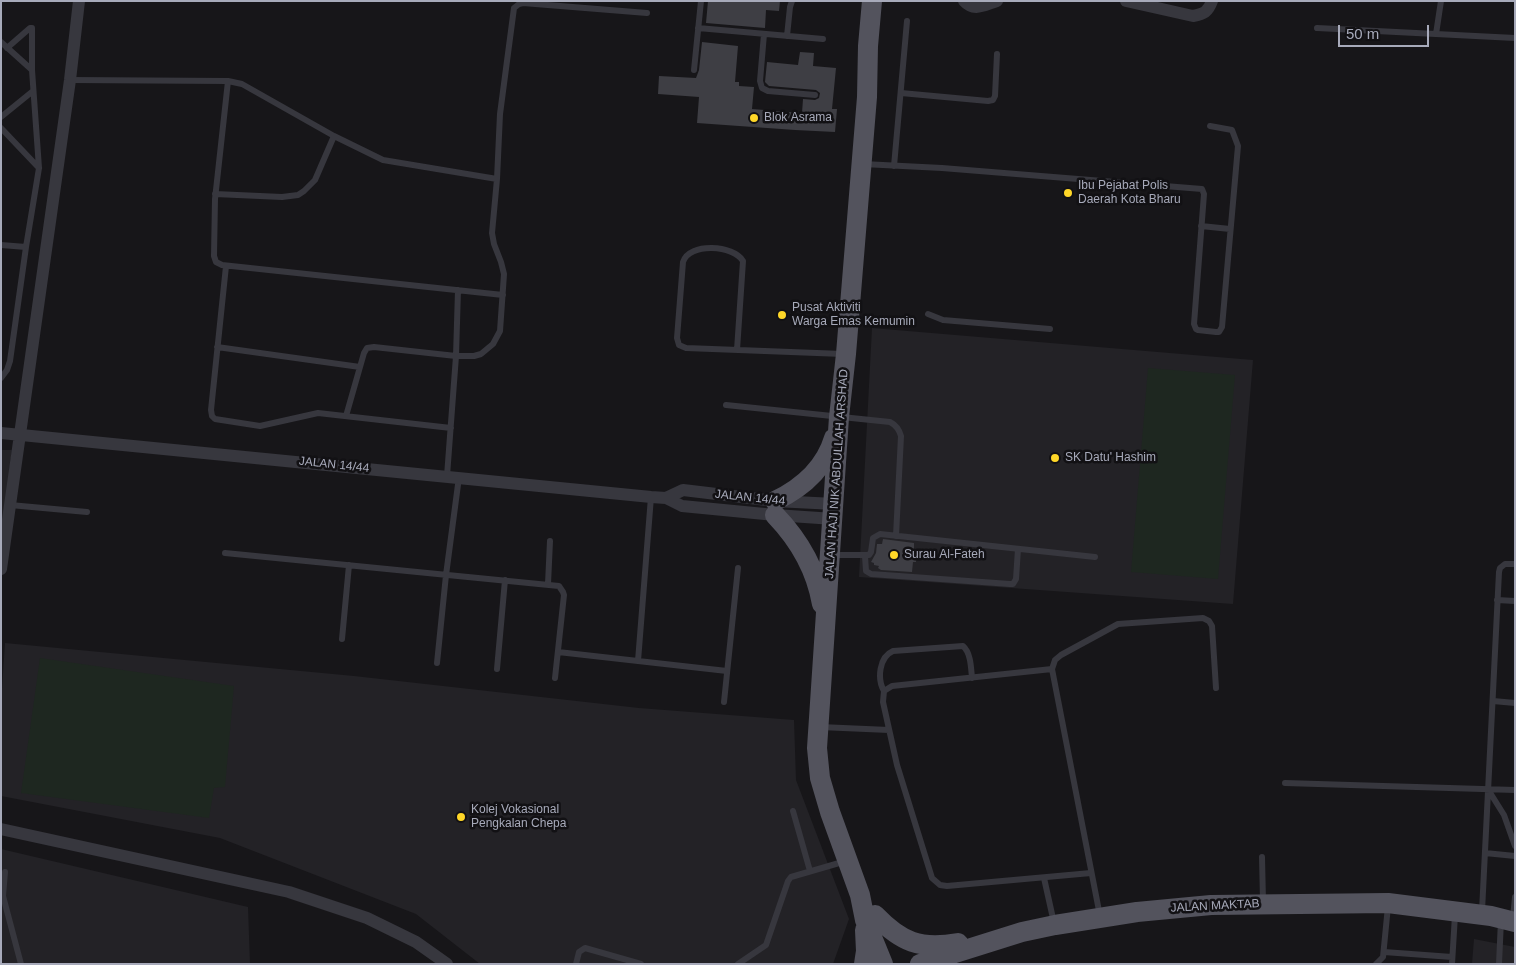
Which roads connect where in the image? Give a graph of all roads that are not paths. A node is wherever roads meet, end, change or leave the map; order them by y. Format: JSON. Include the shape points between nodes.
{"nodes":[{"id":1,"x":79,"y":1,"type":"edge"},
{"id":2,"x":701,"y":1,"type":"edge"},
{"id":3,"x":792,"y":1,"type":"edge"},
{"id":4,"x":860,"y":1,"type":"edge"},
{"id":5,"x":872,"y":1,"type":"edge"},
{"id":6,"x":964,"y":1,"type":"edge"},
{"id":7,"x":997,"y":1,"type":"edge"},
{"id":8,"x":1126,"y":1,"type":"edge"},
{"id":9,"x":1212,"y":1,"type":"edge"},
{"id":10,"x":1441,"y":1,"type":"edge"},
{"id":11,"x":647,"y":13,"type":"dead end"},
{"id":12,"x":907,"y":21,"type":"dead end"},
{"id":13,"x":698,"y":28,"type":"junction"},
{"id":14,"x":1317,"y":28,"type":"dead end"},
{"id":15,"x":764,"y":34,"type":"junction"},
{"id":16,"x":1436,"y":34,"type":"junction"},
{"id":17,"x":788,"y":36,"type":"junction"},
{"id":18,"x":1515,"y":38,"type":"edge"},
{"id":19,"x":823,"y":39,"type":"dead end"},
{"id":20,"x":1,"y":42,"type":"edge"},
{"id":21,"x":868,"y":46,"type":"junction"},
{"id":22,"x":7,"y":48,"type":"junction"},
{"id":23,"x":997,"y":54,"type":"dead end"},
{"id":24,"x":32,"y":70,"type":"junction"},
{"id":25,"x":694,"y":70,"type":"dead end"},
{"id":26,"x":70,"y":80,"type":"junction"},
{"id":27,"x":228,"y":81,"type":"junction"},
{"id":28,"x":33,"y":91,"type":"junction"},
{"id":29,"x":901,"y":94,"type":"junction"},
{"id":30,"x":815,"y":96,"type":"dead end"},
{"id":31,"x":1,"y":117,"type":"edge"},
{"id":32,"x":1210,"y":126,"type":"dead end"},
{"id":33,"x":1,"y":128,"type":"edge"},
{"id":34,"x":334,"y":136,"type":"junction"},
{"id":35,"x":862,"y":164,"type":"junction"},
{"id":36,"x":894,"y":166,"type":"junction"},
{"id":37,"x":39,"y":168,"type":"junction"},
{"id":38,"x":497,"y":179,"type":"junction"},
{"id":39,"x":216,"y":194,"type":"junction"},
{"id":40,"x":1201,"y":226,"type":"junction"},
{"id":41,"x":1230,"y":229,"type":"junction"},
{"id":42,"x":1,"y":245,"type":"edge"},
{"id":43,"x":26,"y":247,"type":"junction"},
{"id":44,"x":226,"y":266,"type":"junction"},
{"id":45,"x":458,"y":290,"type":"junction"},
{"id":46,"x":503,"y":295,"type":"junction"},
{"id":47,"x":928,"y":314,"type":"dead end"},
{"id":48,"x":1050,"y":330,"type":"dead end"},
{"id":49,"x":217,"y":346,"type":"junction"},
{"id":50,"x":737,"y":350,"type":"junction"},
{"id":51,"x":846,"y":354,"type":"junction"},
{"id":52,"x":456,"y":356,"type":"junction"},
{"id":53,"x":360,"y":366,"type":"junction"},
{"id":54,"x":1,"y":378,"type":"edge"},
{"id":55,"x":726,"y":406,"type":"dead end"},
{"id":56,"x":346,"y":416,"type":"junction"},
{"id":57,"x":840,"y":417,"type":"junction"},
{"id":58,"x":451,"y":428,"type":"junction"},
{"id":59,"x":1,"y":433,"type":"edge"},
{"id":60,"x":20,"y":434,"type":"junction"},
{"id":61,"x":453,"y":476,"type":"junction"},
{"id":62,"x":652,"y":497,"type":"junction"},
{"id":63,"x":10,"y":505,"type":"junction"},
{"id":64,"x":775,"y":508,"type":"junction"},
{"id":65,"x":87,"y":512,"type":"dead end"},
{"id":66,"x":834,"y":512,"type":"junction"},
{"id":67,"x":896,"y":536,"type":"junction"},
{"id":68,"x":550,"y":541,"type":"dead end"},
{"id":69,"x":1018,"y":549,"type":"junction"},
{"id":70,"x":225,"y":554,"type":"dead end"},
{"id":71,"x":831,"y":555,"type":"junction"},
{"id":72,"x":865,"y":556,"type":"junction"},
{"id":73,"x":1095,"y":558,"type":"dead end"},
{"id":74,"x":1515,"y":564,"type":"edge"},
{"id":75,"x":349,"y":565,"type":"junction"},
{"id":76,"x":1,"y":568,"type":"edge"},
{"id":77,"x":738,"y":568,"type":"dead end"},
{"id":78,"x":446,"y":575,"type":"junction"},
{"id":79,"x":505,"y":580,"type":"junction"},
{"id":80,"x":548,"y":584,"type":"junction"},
{"id":81,"x":1497,"y":600,"type":"junction"},
{"id":82,"x":1515,"y":601,"type":"edge"},
{"id":83,"x":342,"y":638,"type":"dead end"},
{"id":84,"x":824,"y":643,"type":"junction"},
{"id":85,"x":558,"y":652,"type":"junction"},
{"id":86,"x":638,"y":661,"type":"junction"},
{"id":87,"x":437,"y":663,"type":"dead end"},
{"id":88,"x":497,"y":669,"type":"dead end"},
{"id":89,"x":1052,"y":669,"type":"junction"},
{"id":90,"x":727,"y":671,"type":"junction"},
{"id":91,"x":555,"y":678,"type":"dead end"},
{"id":92,"x":972,"y":678,"type":"junction"},
{"id":93,"x":1216,"y":688,"type":"dead end"},
{"id":94,"x":884,"y":691,"type":"junction"},
{"id":95,"x":1492,"y":701,"type":"junction"},
{"id":96,"x":724,"y":702,"type":"dead end"},
{"id":97,"x":1515,"y":703,"type":"edge"},
{"id":98,"x":818,"y":727,"type":"junction"},
{"id":99,"x":889,"y":730,"type":"junction"},
{"id":100,"x":1285,"y":784,"type":"dead end"},
{"id":101,"x":1488,"y":790,"type":"junction"},
{"id":102,"x":1515,"y":790,"type":"edge"},
{"id":103,"x":793,"y":811,"type":"dead end"},
{"id":104,"x":1,"y":829,"type":"edge"},
{"id":105,"x":1515,"y":846,"type":"edge"},
{"id":106,"x":1485,"y":852,"type":"junction"},
{"id":107,"x":1515,"y":856,"type":"edge"},
{"id":108,"x":1262,"y":857,"type":"dead end"},
{"id":109,"x":847,"y":860,"type":"junction"},
{"id":110,"x":810,"y":871,"type":"junction"},
{"id":111,"x":5,"y":872,"type":"dead end"},
{"id":112,"x":1090,"y":873,"type":"junction"},
{"id":113,"x":1044,"y":878,"type":"junction"},
{"id":114,"x":1515,"y":897,"type":"edge"},
{"id":115,"x":1388,"y":902,"type":"junction"},
{"id":116,"x":1263,"y":903,"type":"junction"},
{"id":117,"x":1455,"y":911,"type":"junction"},
{"id":118,"x":1482,"y":915,"type":"junction"},
{"id":119,"x":1100,"y":917,"type":"junction"},
{"id":120,"x":870,"y":918,"type":"junction"},
{"id":121,"x":1510,"y":921,"type":"edge"},
{"id":122,"x":1055,"y":925,"type":"junction"},
{"id":123,"x":1022,"y":932,"type":"junction"},
{"id":124,"x":1384,"y":952,"type":"junction"},
{"id":125,"x":1452,"y":961,"type":"edge"},
{"id":126,"x":21,"y":964,"type":"edge"},
{"id":127,"x":447,"y":964,"type":"edge"},
{"id":128,"x":576,"y":964,"type":"edge"},
{"id":129,"x":641,"y":964,"type":"edge"},
{"id":130,"x":738,"y":964,"type":"edge"},
{"id":131,"x":864,"y":964,"type":"edge"},
{"id":132,"x":883,"y":964,"type":"edge"},
{"id":133,"x":894,"y":964,"type":"edge"},
{"id":134,"x":920,"y":964,"type":"edge"},
{"id":135,"x":1376,"y":964,"type":"edge"},
{"id":136,"x":1499,"y":964,"type":"edge"}],
"edges":[{"from":1,"to":26,"type":"street"},
{"from":2,"to":13,"type":"lane"},
{"from":3,"to":17,"type":"lane"},
{"from":4,"to":21,"type":"main road","name":"JALAN HAJI NIK ABDULLAH ARSHAD"},
{"from":5,"to":21,"type":"main road","name":"JALAN HAJI NIK ABDULLAH ARSHAD"},
{"from":6,"to":7,"type":"street","via":[[975,8]]},
{"from":8,"to":9,"type":"street","via":[[1193,16],[1202,15]]},
{"from":10,"to":16,"type":"lane"},
{"from":11,"to":38,"type":"lane","via":[[516,5],[500,114]]},
{"from":12,"to":29,"type":"lane"},
{"from":13,"to":15,"type":"lane"},
{"from":13,"to":25,"type":"lane"},
{"from":14,"to":16,"type":"lane"},
{"from":15,"to":17,"type":"lane"},
{"from":15,"to":30,"type":"lane","via":[[762,88]]},
{"from":16,"to":18,"type":"lane"},
{"from":17,"to":19,"type":"lane"},
{"from":20,"to":22,"type":"lane"},
{"from":21,"to":35,"type":"main road","name":"JALAN HAJI NIK ABDULLAH ARSHAD"},
{"from":22,"to":24,"type":"lane"},
{"from":22,"to":24,"type":"lane","via":[[32,28]]},
{"from":23,"to":29,"type":"lane","via":[[993,100]]},
{"from":24,"to":28,"type":"lane"},
{"from":26,"to":27,"type":"lane"},
{"from":26,"to":60,"type":"street"},
{"from":27,"to":34,"type":"lane","via":[[247,86]]},
{"from":27,"to":39,"type":"lane"},
{"from":28,"to":31,"type":"lane"},
{"from":28,"to":37,"type":"lane"},
{"from":29,"to":36,"type":"lane"},
{"from":32,"to":41,"type":"lane","via":[[1232,130],[1238,143]]},
{"from":33,"to":37,"type":"lane"},
{"from":34,"to":38,"type":"lane","via":[[383,160]]},
{"from":34,"to":39,"type":"lane","via":[[315,180],[298,195]]},
{"from":35,"to":36,"type":"lane"},
{"from":35,"to":51,"type":"main road","name":"JALAN HAJI NIK ABDULLAH ARSHAD"},
{"from":36,"to":40,"type":"lane","via":[[1199,188],[1204,194]]},
{"from":37,"to":43,"type":"lane"},
{"from":38,"to":46,"type":"lane","via":[[492,236],[504,270]]},
{"from":39,"to":44,"type":"lane","via":[[214,256],[216,262]]},
{"from":40,"to":41,"type":"lane"},
{"from":40,"to":41,"type":"lane","via":[[1194,324],[1198,330],[1216,332],[1222,327]]},
{"from":42,"to":43,"type":"lane"},
{"from":43,"to":54,"type":"lane","via":[[10,361]]},
{"from":44,"to":45,"type":"lane"},
{"from":44,"to":49,"type":"lane"},
{"from":45,"to":46,"type":"lane"},
{"from":45,"to":52,"type":"lane"},
{"from":46,"to":52,"type":"lane","via":[[500,331],[493,344],[481,354]]},
{"from":47,"to":48,"type":"lane","via":[[943,320]]},
{"from":49,"to":53,"type":"lane"},
{"from":49,"to":56,"type":"lane","via":[[211,410],[215,419],[260,426],[315,413]]},
{"from":50,"to":50,"type":"lane","via":[[686,348],[677,342],[683,262],[685,256],[697,249],[731,251],[743,261]]},
{"from":50,"to":51,"type":"lane"},
{"from":51,"to":57,"type":"main road","name":"JALAN HAJI NIK ABDULLAH ARSHAD"},
{"from":52,"to":53,"type":"lane","via":[[370,347],[364,353]]},
{"from":52,"to":58,"type":"lane"},
{"from":53,"to":56,"type":"lane"},
{"from":55,"to":57,"type":"lane"},
{"from":56,"to":58,"type":"lane"},
{"from":57,"to":64,"type":"main road","via":[[833,444],[819,468]]},
{"from":57,"to":66,"type":"main road","name":"JALAN HAJI NIK ABDULLAH ARSHAD"},
{"from":57,"to":67,"type":"lane","via":[[890,422],[899,430]]},
{"from":58,"to":61,"type":"lane"},
{"from":59,"to":60,"type":"street","name":"JALAN 14/44"},
{"from":60,"to":61,"type":"street","name":"JALAN 14/44"},
{"from":60,"to":63,"type":"street"},
{"from":61,"to":62,"type":"street","name":"JALAN 14/44"},
{"from":61,"to":78,"type":"lane"},
{"from":62,"to":64,"type":"street","name":"JALAN 14/44","via":[[666,498],[683,490]]},
{"from":62,"to":86,"type":"lane"},
{"from":63,"to":65,"type":"lane"},
{"from":63,"to":76,"type":"street"},
{"from":64,"to":66,"type":"street","name":"JALAN 14/44"},
{"from":64,"to":84,"type":"main road","via":[[814,574],[822,601]]},
{"from":66,"to":71,"type":"main road","name":"JALAN HAJI NIK ABDULLAH ARSHAD"},
{"from":67,"to":69,"type":"lane"},
{"from":67,"to":72,"type":"lane","via":[[876,535],[870,553]]},
{"from":68,"to":80,"type":"lane"},
{"from":69,"to":72,"type":"lane","via":[[1016,579],[1012,584],[871,574],[866,571]]},
{"from":69,"to":73,"type":"lane"},
{"from":70,"to":75,"type":"lane"},
{"from":71,"to":72,"type":"lane"},
{"from":71,"to":84,"type":"main road","name":"JALAN HAJI NIK ABDULLAH ARSHAD"},
{"from":74,"to":81,"type":"lane","via":[[1505,564],[1500,568]]},
{"from":75,"to":78,"type":"lane"},
{"from":75,"to":83,"type":"lane"},
{"from":77,"to":90,"type":"lane"},
{"from":78,"to":79,"type":"lane"},
{"from":78,"to":87,"type":"lane"},
{"from":79,"to":80,"type":"lane"},
{"from":79,"to":88,"type":"lane"},
{"from":80,"to":85,"type":"lane","via":[[559,586],[563,592]]},
{"from":81,"to":82,"type":"lane"},
{"from":81,"to":95,"type":"lane"},
{"from":84,"to":98,"type":"main road","name":"JALAN HAJI NIK ABDULLAH ARSHAD"},
{"from":85,"to":86,"type":"lane"},
{"from":85,"to":91,"type":"lane"},
{"from":86,"to":90,"type":"lane"},
{"from":89,"to":92,"type":"lane"},
{"from":89,"to":93,"type":"lane","via":[[1061,655],[1118,624],[1203,618],[1212,626]]},
{"from":89,"to":112,"type":"lane"},
{"from":90,"to":96,"type":"lane"},
{"from":92,"to":94,"type":"lane","via":[[892,686]]},
{"from":92,"to":94,"type":"lane","via":[[968,654],[963,646],[893,651],[881,664],[880,682]]},
{"from":94,"to":99,"type":"lane"},
{"from":95,"to":97,"type":"lane"},
{"from":95,"to":101,"type":"lane"},
{"from":98,"to":99,"type":"lane"},
{"from":98,"to":109,"type":"main road","name":"JALAN HAJI NIK ABDULLAH ARSHAD","via":[[820,778]]},
{"from":99,"to":113,"type":"lane","via":[[936,883],[947,886]]},
{"from":100,"to":101,"type":"lane"},
{"from":101,"to":102,"type":"lane"},
{"from":101,"to":105,"type":"lane","via":[[1504,815]]},
{"from":101,"to":106,"type":"lane"},
{"from":103,"to":110,"type":"lane"},
{"from":104,"to":127,"type":"street","via":[[297,895],[367,918],[416,942]]},
{"from":106,"to":107,"type":"lane"},
{"from":106,"to":118,"type":"lane"},
{"from":108,"to":116,"type":"lane"},
{"from":109,"to":110,"type":"lane"},
{"from":109,"to":120,"type":"main road","name":"JALAN HAJI NIK ABDULLAH ARSHAD"},
{"from":110,"to":130,"type":"lane","via":[[789,879],[766,945]]},
{"from":111,"to":126,"type":"lane","via":[[3,896]]},
{"from":112,"to":113,"type":"lane"},
{"from":112,"to":119,"type":"lane"},
{"from":113,"to":122,"type":"lane"},
{"from":114,"to":121,"type":"lane"},
{"from":115,"to":116,"type":"main road","name":"JALAN MAKTAB"},
{"from":115,"to":117,"type":"main road","name":"JALAN MAKTAB"},
{"from":115,"to":124,"type":"lane"},
{"from":116,"to":119,"type":"main road","name":"JALAN MAKTAB","via":[[1174,908]]},
{"from":117,"to":118,"type":"main road","name":"JALAN MAKTAB"},
{"from":117,"to":125,"type":"lane"},
{"from":118,"to":121,"type":"main road","name":"JALAN MAKTAB"},
{"from":119,"to":122,"type":"main road","name":"JALAN MAKTAB"},
{"from":120,"to":123,"type":"main road","via":[[900,938],[927,945],[943,946]]},
{"from":120,"to":131,"type":"main road"},
{"from":120,"to":132,"type":"main road","name":"JALAN HAJI NIK ABDULLAH ARSHAD"},
{"from":120,"to":133,"type":"main road","name":"JALAN HAJI NIK ABDULLAH ARSHAD"},
{"from":121,"to":136,"type":"lane"},
{"from":122,"to":123,"type":"main road","name":"JALAN MAKTAB"},
{"from":123,"to":134,"type":"main road","name":"JALAN MAKTAB"},
{"from":124,"to":125,"type":"lane"},
{"from":124,"to":135,"type":"lane"},
{"from":128,"to":129,"type":"lane","via":[[579,952],[586,948]]}]}
